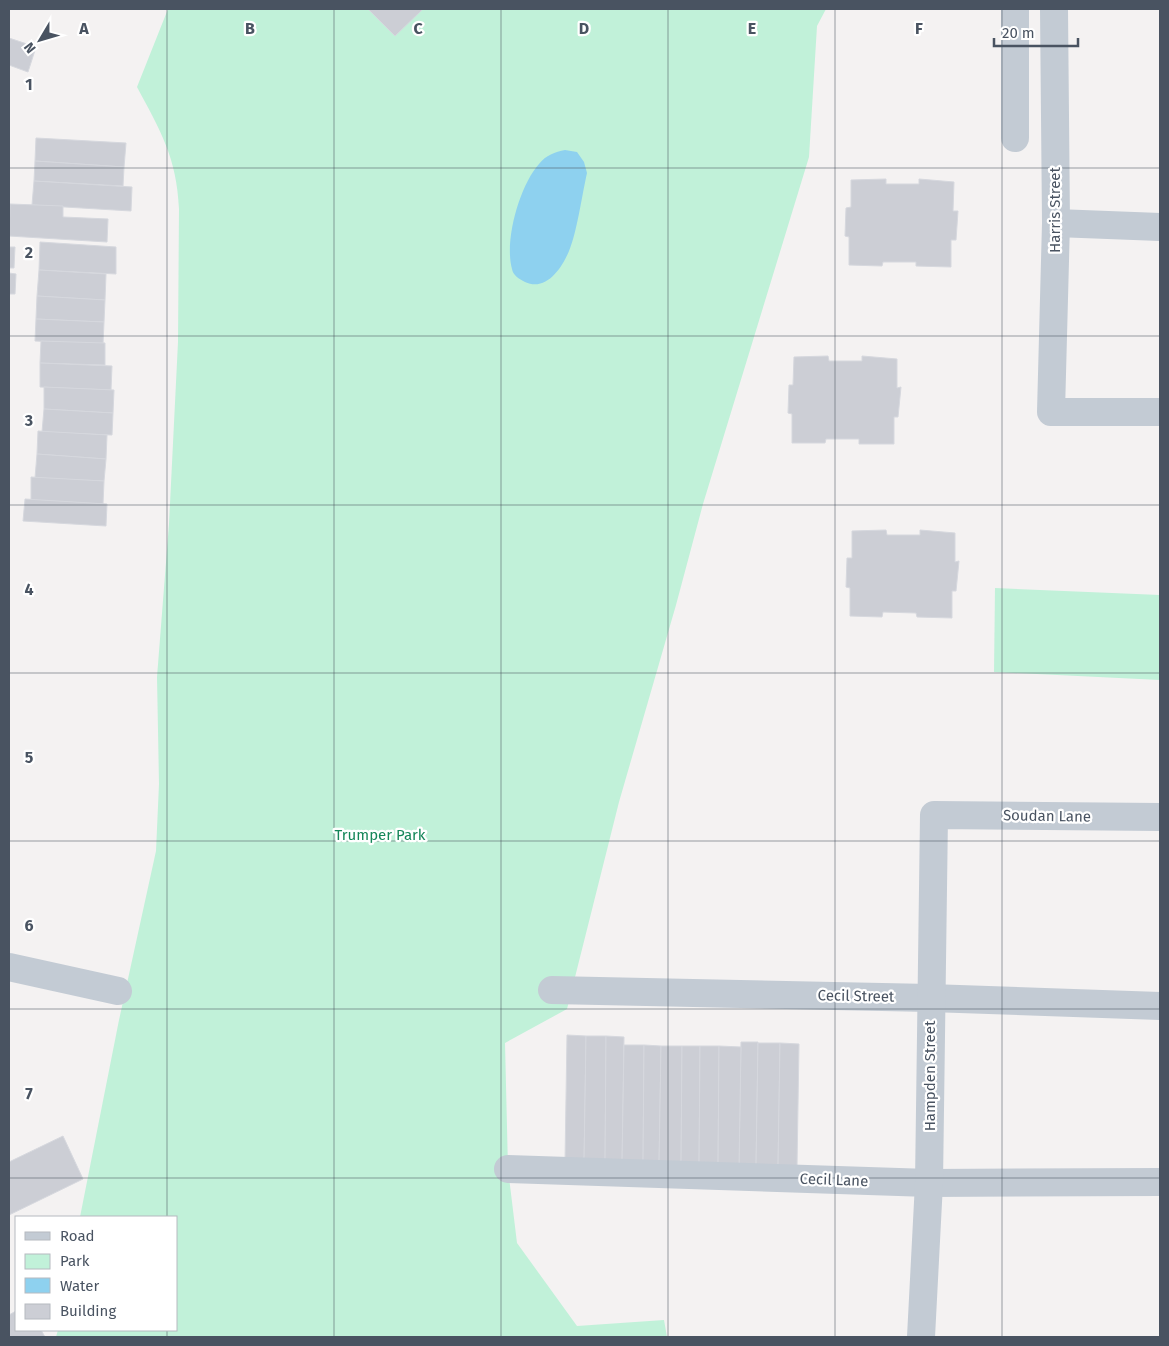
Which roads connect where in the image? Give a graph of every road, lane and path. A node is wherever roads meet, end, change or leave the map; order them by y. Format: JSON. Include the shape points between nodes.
{"nodes":[{"id":1,"x":1015,"y":9,"type":"edge"},
{"id":2,"x":1054,"y":9,"type":"edge"},
{"id":3,"x":1015,"y":138,"type":"dead end"},
{"id":4,"x":1056,"y":223,"type":"junction"},
{"id":5,"x":1160,"y":226,"type":"edge"},
{"id":6,"x":1160,"y":412,"type":"edge"},
{"id":7,"x":934,"y":815,"type":"joint"},
{"id":8,"x":1160,"y":817,"type":"edge"},
{"id":9,"x":9,"y":967,"type":"edge"},
{"id":10,"x":552,"y":990,"type":"dead end"},
{"id":11,"x":118,"y":991,"type":"dead end"},
{"id":12,"x":930,"y":998,"type":"junction"},
{"id":13,"x":1160,"y":1006,"type":"edge"},
{"id":14,"x":508,"y":1169,"type":"dead end"},
{"id":15,"x":1160,"y":1182,"type":"edge"},
{"id":16,"x":929,"y":1183,"type":"junction"},
{"id":17,"x":921,"y":1337,"type":"edge"}],
"edges":[{"from":1,"to":3,"type":"street"},
{"from":2,"to":4,"type":"street","name":"Harris Street"},
{"from":4,"to":5,"type":"street"},
{"from":4,"to":6,"type":"street","name":"Harris Street","via":[[1052,412]]},
{"from":7,"to":8,"type":"street","name":"Soudan Lane"},
{"from":7,"to":12,"type":"street","name":"Hampden Street"},
{"from":9,"to":11,"type":"street"},
{"from":10,"to":12,"type":"street","name":"Cecil Street"},
{"from":12,"to":13,"type":"street","name":"Cecil Street"},
{"from":12,"to":16,"type":"street","name":"Hampden Street"},
{"from":14,"to":16,"type":"street","name":"Cecil Lane"},
{"from":15,"to":16,"type":"street","name":"Cecil Lane"},
{"from":16,"to":17,"type":"street","name":"Hampden Street"}]}
